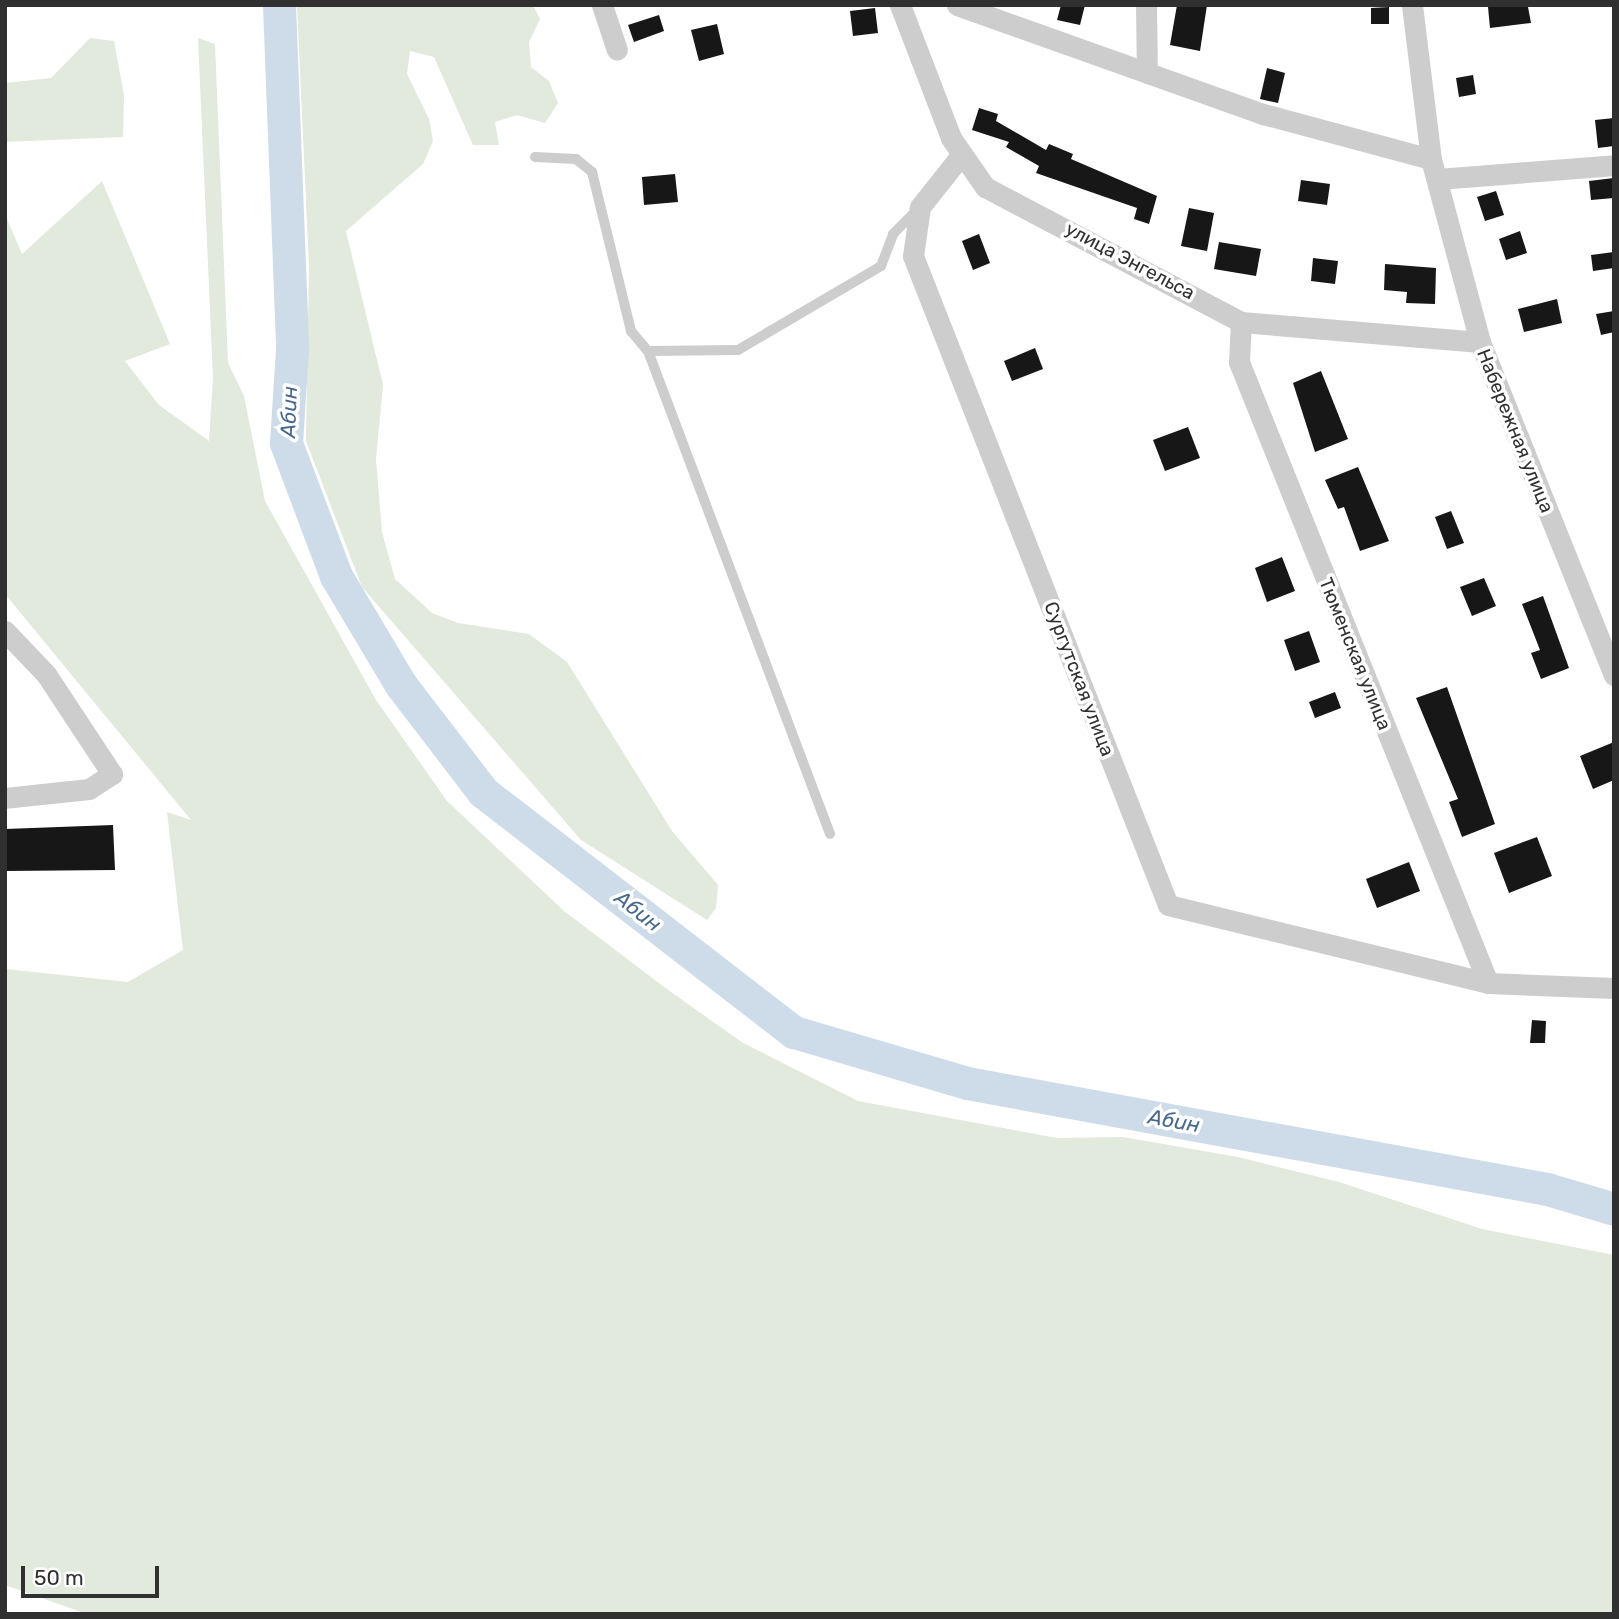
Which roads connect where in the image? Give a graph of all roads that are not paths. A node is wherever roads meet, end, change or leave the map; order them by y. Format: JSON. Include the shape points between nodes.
{"nodes":[{"id":1,"x":602,"y":5,"type":"edge"},
{"id":2,"x":900,"y":5,"type":"edge"},
{"id":3,"x":957,"y":5,"type":"edge"},
{"id":4,"x":1146,"y":5,"type":"edge"},
{"id":5,"x":1412,"y":5,"type":"edge"},
{"id":6,"x":617,"y":50,"type":"dead end"},
{"id":7,"x":1147,"y":73,"type":"junction"},
{"id":8,"x":962,"y":154,"type":"junction"},
{"id":9,"x":535,"y":157,"type":"dead end"},
{"id":10,"x":1614,"y":165,"type":"edge"},
{"id":11,"x":1435,"y":169,"type":"junction"},
{"id":12,"x":920,"y":207,"type":"junction"},
{"id":13,"x":1241,"y":322,"type":"junction"},
{"id":14,"x":1480,"y":342,"type":"junction"},
{"id":15,"x":648,"y":351,"type":"junction"},
{"id":16,"x":5,"y":631,"type":"edge"},
{"id":17,"x":1614,"y":675,"type":"edge"},
{"id":18,"x":5,"y":798,"type":"edge"},
{"id":19,"x":830,"y":834,"type":"dead end"},
{"id":20,"x":1488,"y":984,"type":"junction"},
{"id":21,"x":1614,"y":988,"type":"edge"}],
"edges":[{"from":1,"to":6,"type":"street"},
{"from":2,"to":8,"type":"street","name":"улица Энгельса","via":[[951,138]]},
{"from":3,"to":7,"type":"street"},
{"from":4,"to":7,"type":"street"},
{"from":5,"to":11,"type":"street","name":"Набережная улица"},
{"from":7,"to":11,"type":"street"},
{"from":8,"to":12,"type":"street"},
{"from":8,"to":13,"type":"street","name":"улица Энгельса","via":[[985,187]]},
{"from":9,"to":15,"type":"lane","via":[[576,159],[592,172],[631,331]]},
{"from":10,"to":11,"type":"street"},
{"from":11,"to":14,"type":"street","name":"Набережная улица"},
{"from":12,"to":15,"type":"lane","via":[[893,234],[881,266],[738,350]]},
{"from":12,"to":20,"type":"street","name":"Сургутская улица","via":[[913,257],[1168,905]]},
{"from":13,"to":14,"type":"street","name":"улица Энгельса"},
{"from":13,"to":20,"type":"street","name":"Тюменская улица","via":[[1239,362]]},
{"from":14,"to":17,"type":"street","name":"Набережная улица"},
{"from":15,"to":19,"type":"lane"},
{"from":16,"to":18,"type":"street","via":[[46,674],[94,739],[111,774],[89,789]]},
{"from":20,"to":21,"type":"street"}]}
